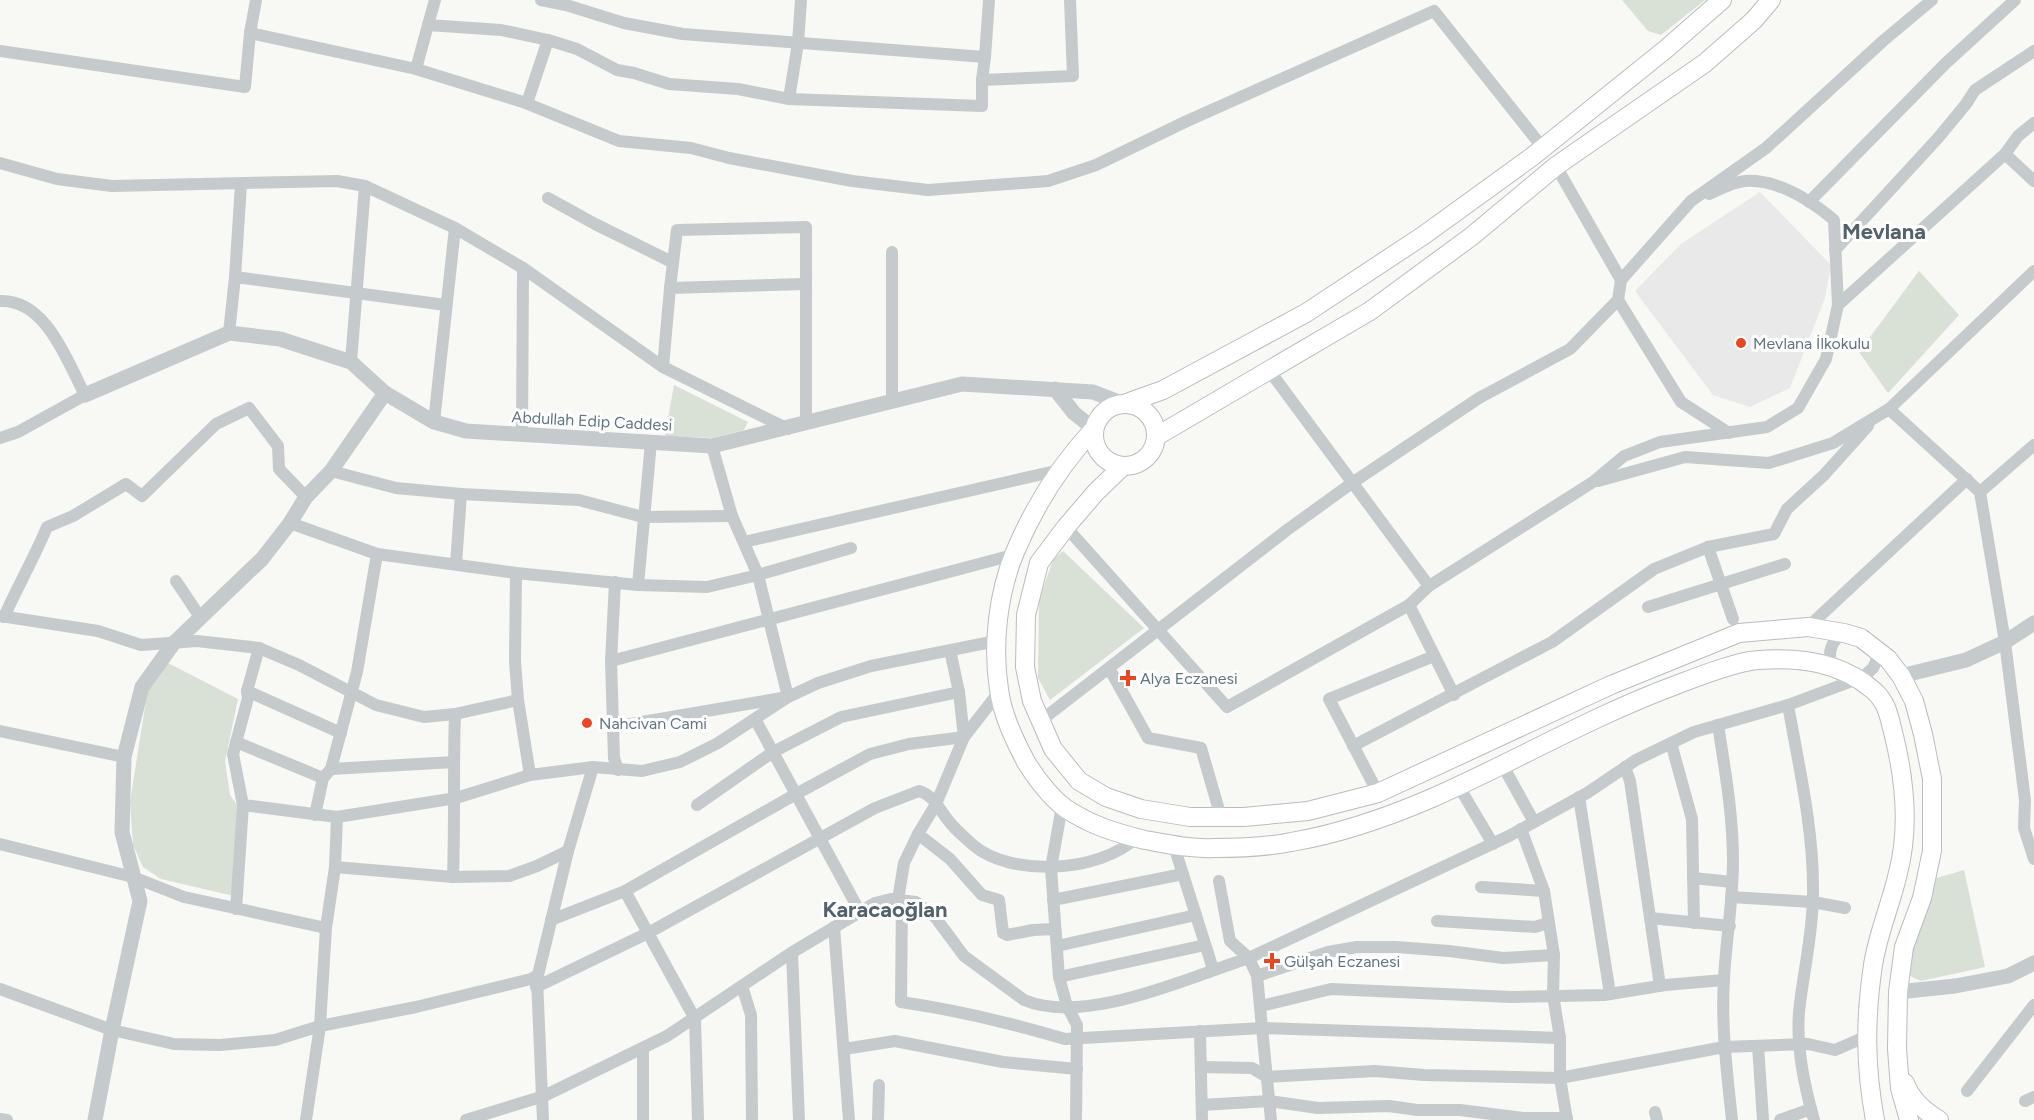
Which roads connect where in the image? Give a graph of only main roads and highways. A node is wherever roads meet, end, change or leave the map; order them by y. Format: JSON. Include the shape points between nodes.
{"nodes":[{"id":1,"x":1722,"y":0,"type":"edge"},
{"id":2,"x":1771,"y":0,"type":"edge"},
{"id":3,"x":1124,"y":404,"type":"junction"},
{"id":4,"x":1094,"y":429,"type":"junction"},
{"id":5,"x":1157,"y":436,"type":"junction"},
{"id":6,"x":1122,"y":467,"type":"junction"},
{"id":7,"x":1898,"y":1065,"type":"junction"},
{"id":8,"x":1869,"y":1072,"type":"junction"},
{"id":9,"x":1866,"y":1120,"type":"edge"},
{"id":10,"x":1875,"y":1120,"type":"edge"},
{"id":11,"x":1909,"y":1120,"type":"edge"},
{"id":12,"x":1939,"y":1120,"type":"edge"}],
"edges":[{"from":1,"to":3,"type":"main road","via":[[1543,148],[1424,236],[1306,313],[1163,390]]},
{"from":2,"to":5,"type":"main road","via":[[1705,63],[1556,166],[1472,236],[1370,311]]},
{"from":3,"to":4,"type":"main road","via":[[1105,411]]},
{"from":3,"to":5,"type":"main road","via":[[1143,409],[1151,417]]},
{"from":4,"to":6,"type":"main road","via":[[1097,450],[1112,464]]},
{"from":4,"to":8,"type":"main road","via":[[1060,470],[1013,555],[996,641],[999,692],[1013,739],[1035,777],[1062,806],[1103,828],[1174,846],[1290,843],[1355,826],[1432,798],[1613,710],[1696,677],[1756,660],[1832,665],[1872,688],[1885,702],[1902,782],[1906,831],[1899,871],[1873,961],[1865,1037]]},
{"from":5,"to":6,"type":"main road","via":[[1150,455],[1133,466]]},
{"from":6,"to":7,"type":"main road","via":[[1066,527],[1040,563],[1026,615],[1025,667],[1039,722],[1053,749],[1079,781],[1106,797],[1141,809],[1190,817],[1244,817],[1308,811],[1378,793],[1611,685],[1739,633],[1808,627],[1861,638],[1877,650],[1901,676],[1914,701],[1932,779],[1932,851],[1922,898],[1904,947],[1898,992]]},
{"from":7,"to":11,"type":"main road"},
{"from":7,"to":12,"type":"main road","via":[[1908,1093]]},
{"from":8,"to":9,"type":"main road"},
{"from":8,"to":10,"type":"main road"}]}
